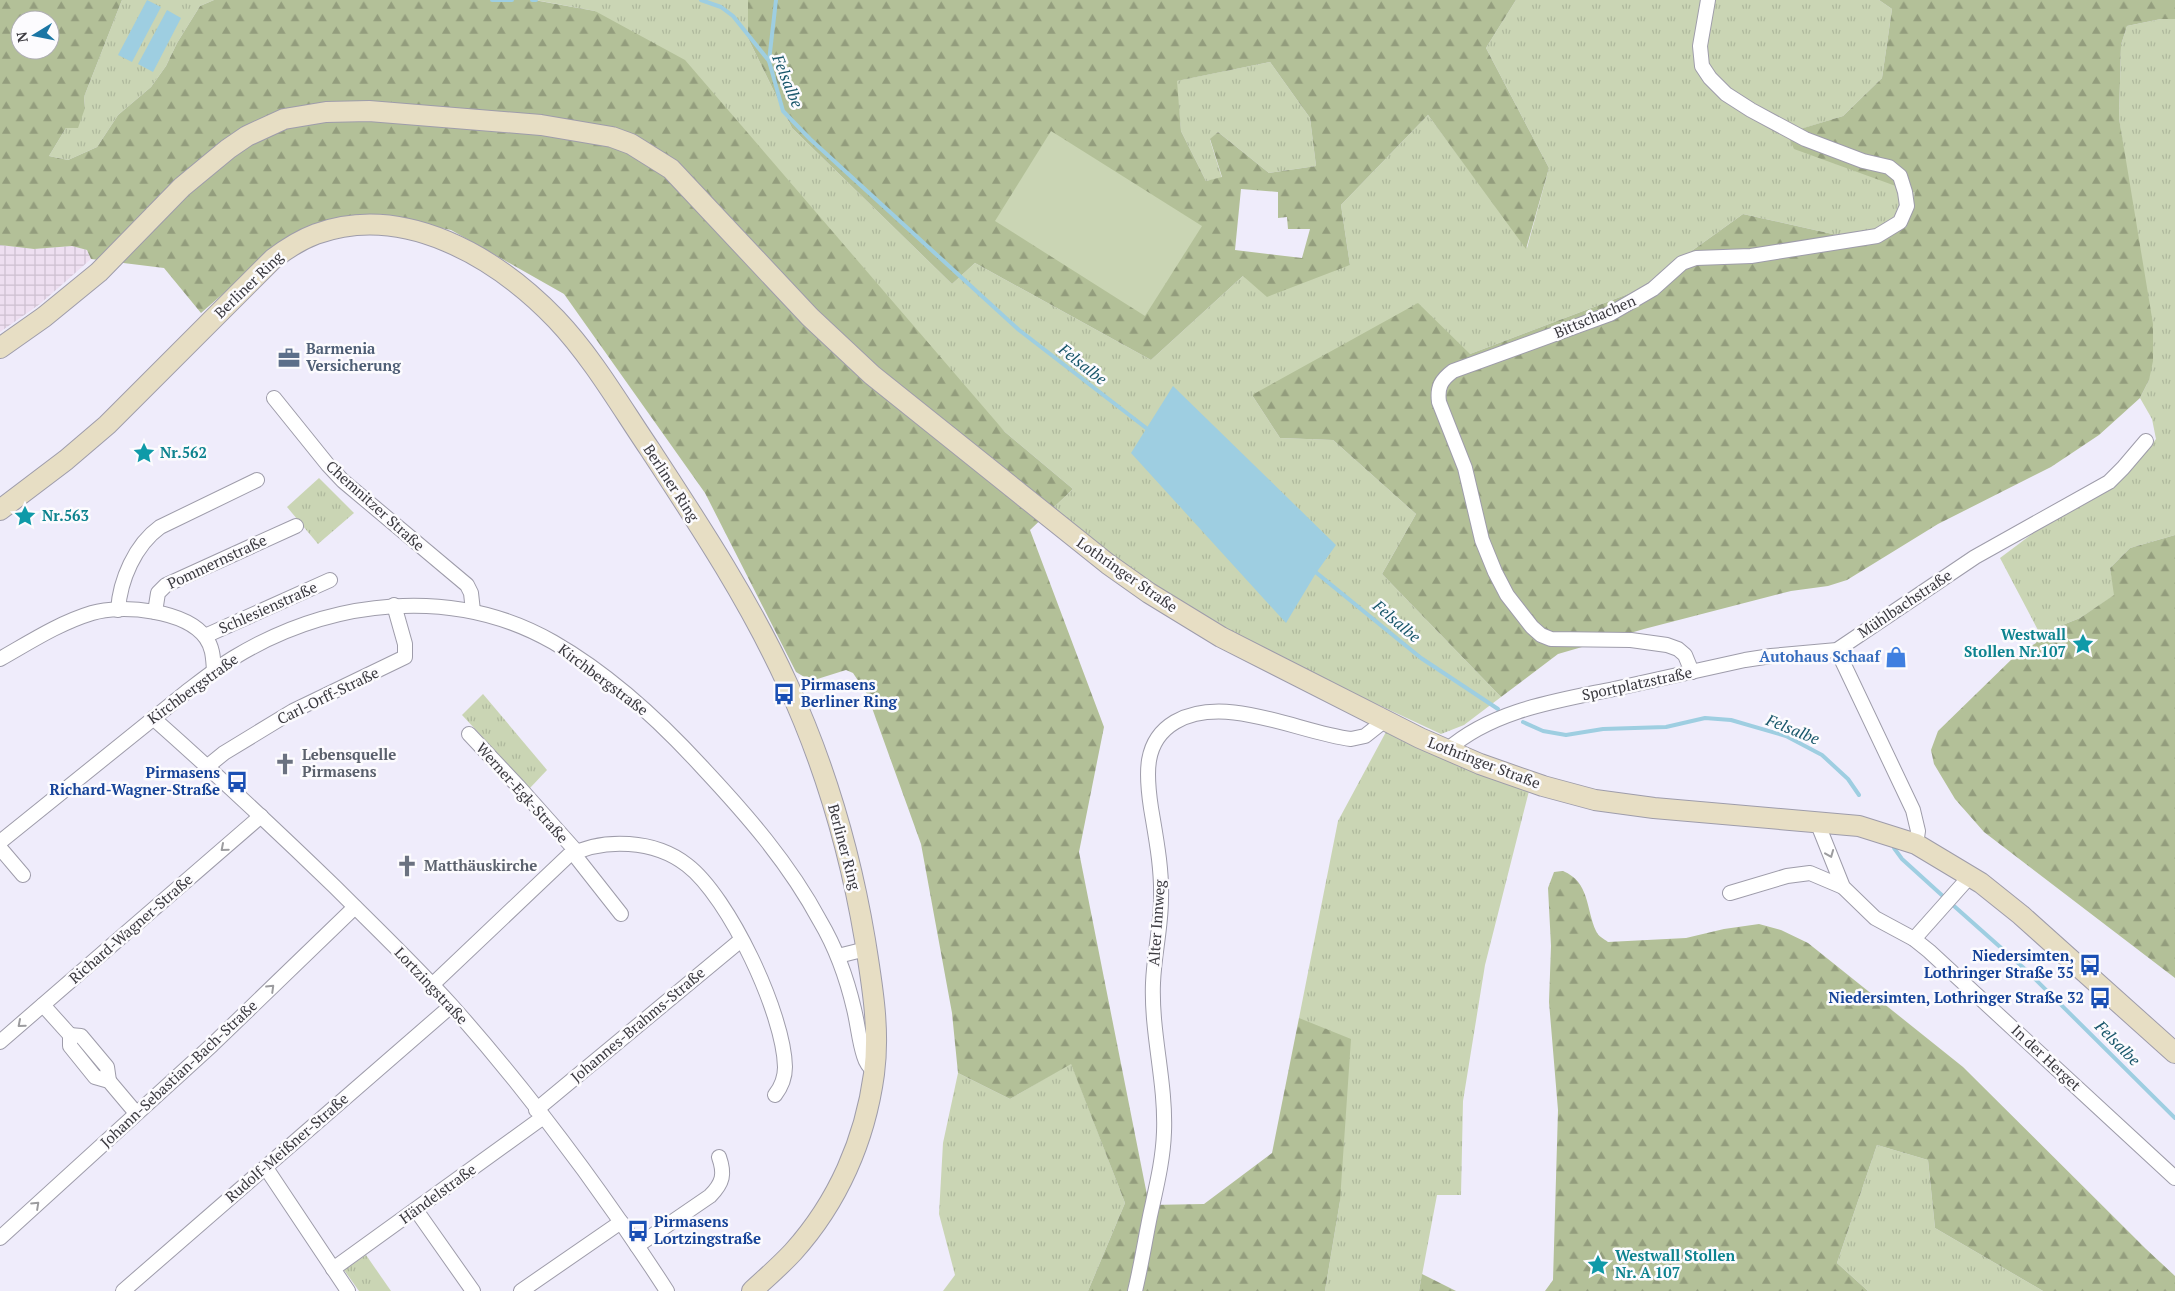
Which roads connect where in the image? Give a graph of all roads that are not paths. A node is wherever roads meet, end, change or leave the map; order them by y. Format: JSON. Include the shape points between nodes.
{"nodes":[{"id":1,"x":1708,"y":0,"type":"edge"},
{"id":2,"x":0,"y":348,"type":"edge"},
{"id":3,"x":274,"y":398,"type":"dead end"},
{"id":4,"x":2146,"y":441,"type":"dead end"},
{"id":5,"x":257,"y":480,"type":"dead end"},
{"id":6,"x":0,"y":510,"type":"edge"},
{"id":7,"x":296,"y":526,"type":"dead end"},
{"id":8,"x":330,"y":580,"type":"dead end"},
{"id":9,"x":394,"y":605,"type":"junction"},
{"id":10,"x":118,"y":610,"type":"junction"},
{"id":11,"x":473,"y":611,"type":"junction"},
{"id":12,"x":155,"y":612,"type":"junction"},
{"id":13,"x":205,"y":636,"type":"junction"},
{"id":14,"x":1837,"y":650,"type":"junction"},
{"id":15,"x":0,"y":659,"type":"edge"},
{"id":16,"x":214,"y":670,"type":"junction"},
{"id":17,"x":1692,"y":672,"type":"junction"},
{"id":18,"x":153,"y":718,"type":"junction"},
{"id":19,"x":1384,"y":720,"type":"junction"},
{"id":20,"x":469,"y":734,"type":"dead end"},
{"id":21,"x":1447,"y":750,"type":"junction"},
{"id":22,"x":208,"y":766,"type":"junction"},
{"id":23,"x":261,"y":816,"type":"junction"},
{"id":24,"x":1817,"y":822,"type":"junction"},
{"id":25,"x":0,"y":842,"type":"edge"},
{"id":26,"x":1916,"y":844,"type":"junction"},
{"id":27,"x":0,"y":848,"type":"edge"},
{"id":28,"x":574,"y":852,"type":"junction"},
{"id":29,"x":23,"y":875,"type":"dead end"},
{"id":30,"x":1971,"y":876,"type":"junction"},
{"id":31,"x":1843,"y":886,"type":"junction"},
{"id":32,"x":1730,"y":893,"type":"dead end"},
{"id":33,"x":355,"y":907,"type":"junction"},
{"id":34,"x":621,"y":914,"type":"dead end"},
{"id":35,"x":1914,"y":939,"type":"junction"},
{"id":36,"x":741,"y":940,"type":"junction"},
{"id":37,"x":866,"y":949,"type":"junction"},
{"id":38,"x":838,"y":956,"type":"junction"},
{"id":39,"x":432,"y":985,"type":"junction"},
{"id":40,"x":43,"y":1005,"type":"junction"},
{"id":41,"x":451,"y":1006,"type":"junction"},
{"id":42,"x":0,"y":1042,"type":"edge"},
{"id":43,"x":2175,"y":1052,"type":"edge"},
{"id":44,"x":874,"y":1071,"type":"junction"},
{"id":45,"x":775,"y":1095,"type":"dead end"},
{"id":46,"x":136,"y":1113,"type":"junction"},
{"id":47,"x":539,"y":1114,"type":"junction"},
{"id":48,"x":719,"y":1157,"type":"dead end"},
{"id":49,"x":266,"y":1168,"type":"junction"},
{"id":50,"x":2175,"y":1178,"type":"edge"},
{"id":51,"x":416,"y":1210,"type":"junction"},
{"id":52,"x":621,"y":1222,"type":"junction"},
{"id":53,"x":0,"y":1238,"type":"edge"},
{"id":54,"x":637,"y":1246,"type":"junction"},
{"id":55,"x":333,"y":1269,"type":"junction"},
{"id":56,"x":124,"y":1291,"type":"edge"},
{"id":57,"x":348,"y":1291,"type":"edge"},
{"id":58,"x":473,"y":1291,"type":"edge"},
{"id":59,"x":521,"y":1291,"type":"edge"},
{"id":60,"x":667,"y":1291,"type":"edge"},
{"id":61,"x":752,"y":1291,"type":"edge"},
{"id":62,"x":1135,"y":1291,"type":"edge"}],
"edges":[{"from":1,"to":17,"type":"street","name":"Bittschachen","via":[[1700,46],[1702,66],[1710,78],[1726,94],[1805,139],[1863,161],[1889,167],[1900,176],[1905,192],[1907,206],[1900,222],[1877,236],[1751,256],[1696,258],[1682,263],[1653,290],[1610,314],[1453,371],[1441,381],[1437,391],[1465,468],[1482,540],[1507,595],[1532,628],[1550,640],[1631,640],[1667,645],[1685,655]]},
{"from":2,"to":19,"type":"main road","name":"Lothringer Straße","via":[[99,272],[182,187],[228,149],[284,119],[346,111],[541,124],[593,132],[631,144],[671,169],[837,343],[885,386],[1124,577],[1229,641]]},
{"from":3,"to":11,"type":"street","name":"Chemnitzer Straße","via":[[344,481],[467,585]]},
{"from":4,"to":14,"type":"street","name":"Mühlbachstraße","via":[[2109,482],[1975,557]]},
{"from":5,"to":10,"type":"street","via":[[151,534],[134,559],[120,593]]},
{"from":6,"to":37,"type":"main road","name":"Berliner Ring","via":[[85,445],[260,270],[299,241],[332,230],[368,226],[414,230],[458,246],[489,262],[515,282],[567,333],[685,503],[743,598],[787,683],[822,768],[845,844]]},
{"from":7,"to":12,"type":"street","name":"Pommernstraße","via":[[166,585],[158,593]]},
{"from":8,"to":13,"type":"street","name":"Schlesienstraße"},
{"from":9,"to":11,"type":"street","name":"Kirchbergstraße"},
{"from":9,"to":16,"type":"street","name":"Kirchbergstraße","via":[[318,620],[257,645]]},
{"from":9,"to":22,"type":"street","name":"Carl-Orff-Straße","via":[[405,644],[405,657],[294,710]]},
{"from":10,"to":12,"type":"street"},
{"from":10,"to":15,"type":"street","via":[[75,619]]},
{"from":11,"to":38,"type":"street","name":"Kirchbergstraße","via":[[531,631],[569,651],[664,728],[742,810],[767,842],[805,894]]},
{"from":12,"to":13,"type":"street","via":[[187,622]]},
{"from":13,"to":16,"type":"street","via":[[211,646]]},
{"from":14,"to":17,"type":"street","name":"Sportplatzstraße","via":[[1771,656]]},
{"from":14,"to":26,"type":"street","via":[[1913,810],[1918,831]]},
{"from":16,"to":18,"type":"street","name":"Kirchbergstraße"},
{"from":17,"to":21,"type":"street","name":"Sportplatzstraße","via":[[1525,708],[1473,731]]},
{"from":18,"to":22,"type":"street","name":"Lortzingstraße"},
{"from":18,"to":25,"type":"street","name":"Kirchbergstraße"},
{"from":19,"to":21,"type":"main road","name":"Lothringer Straße"},
{"from":19,"to":62,"type":"street","name":"Alter Innweg","via":[[1371,733],[1351,739],[1239,712],[1215,712],[1175,722],[1151,747],[1148,768],[1150,802],[1162,900],[1153,983],[1164,1133],[1156,1193]]},
{"from":20,"to":28,"type":"street","name":"Werner-Egk-Straße"},
{"from":21,"to":24,"type":"main road","name":"Lothringer Straße","via":[[1526,780],[1595,800],[1696,813]]},
{"from":22,"to":23,"type":"street","name":"Lortzingstraße"},
{"from":23,"to":33,"type":"street","name":"Lortzingstraße"},
{"from":23,"to":40,"type":"street","name":"Richard-Wagner-Straße","one_way":true},
{"from":24,"to":26,"type":"main road","name":"Lothringer Straße","via":[[1859,826]]},
{"from":24,"to":31,"type":"street","name":"In der Herget","one_way":true},
{"from":26,"to":30,"type":"main road","name":"Lothringer Straße"},
{"from":27,"to":29,"type":"street"},
{"from":28,"to":34,"type":"street","name":"Werner-Egk-Straße"},
{"from":28,"to":36,"type":"street","via":[[596,846],[630,844],[648,846],[674,856],[712,891]]},
{"from":28,"to":39,"type":"street"},
{"from":30,"to":35,"type":"street"},
{"from":30,"to":43,"type":"main road","name":"Lothringer Straße","via":[[2021,915]]},
{"from":31,"to":32,"type":"street","name":"In der Herget","via":[[1810,873],[1787,876]]},
{"from":31,"to":35,"type":"street","name":"In der Herget","via":[[1875,918]]},
{"from":33,"to":39,"type":"street","name":"Lortzingstraße"},
{"from":46,"to":33,"type":"street","name":"Johann-Sebastian-Bach-Straße","one_way":true,"via":[[212,1045]]},
{"from":35,"to":50,"type":"street","name":"In der Herget"},
{"from":36,"to":45,"type":"street","via":[[762,981],[781,1039],[785,1068],[781,1088]]},
{"from":36,"to":47,"type":"street","name":"Johannes-Brahms-Straße"},
{"from":37,"to":38,"type":"street"},
{"from":37,"to":44,"type":"main road","name":"Berliner Ring","via":[[876,1021]]},
{"from":38,"to":44,"type":"street","name":"Kirchbergstraße","via":[[854,1006],[864,1057]]},
{"from":39,"to":41,"type":"street","name":"Lortzingstraße"},
{"from":40,"to":42,"type":"street","name":"Richard-Wagner-Straße","one_way":true},
{"from":40,"to":46,"type":"street","via":[[70,1035],[70,1046],[95,1078],[109,1081]]},
{"from":41,"to":47,"type":"street","name":"Lortzingstraße"},
{"from":41,"to":49,"type":"street","name":"Rudolf-Meißner-Straße"},
{"from":44,"to":61,"type":"main road","name":"Berliner Ring","via":[[869,1106],[839,1186],[810,1231]]},
{"from":53,"to":46,"type":"street","name":"Johann-Sebastian-Bach-Straße","one_way":true},
{"from":47,"to":51,"type":"street","name":"Händelstraße"},
{"from":47,"to":52,"type":"street","name":"Lortzingstraße"},
{"from":48,"to":54,"type":"street","via":[[723,1168],[720,1186]]},
{"from":49,"to":55,"type":"street"},
{"from":49,"to":56,"type":"street","name":"Rudolf-Meißner-Straße"},
{"from":51,"to":55,"type":"street","name":"Händelstraße"},
{"from":51,"to":58,"type":"street"},
{"from":52,"to":54,"type":"street","name":"Lortzingstraße"},
{"from":52,"to":59,"type":"street"},
{"from":54,"to":60,"type":"street","name":"Lortzingstraße"},
{"from":55,"to":57,"type":"street"}]}
